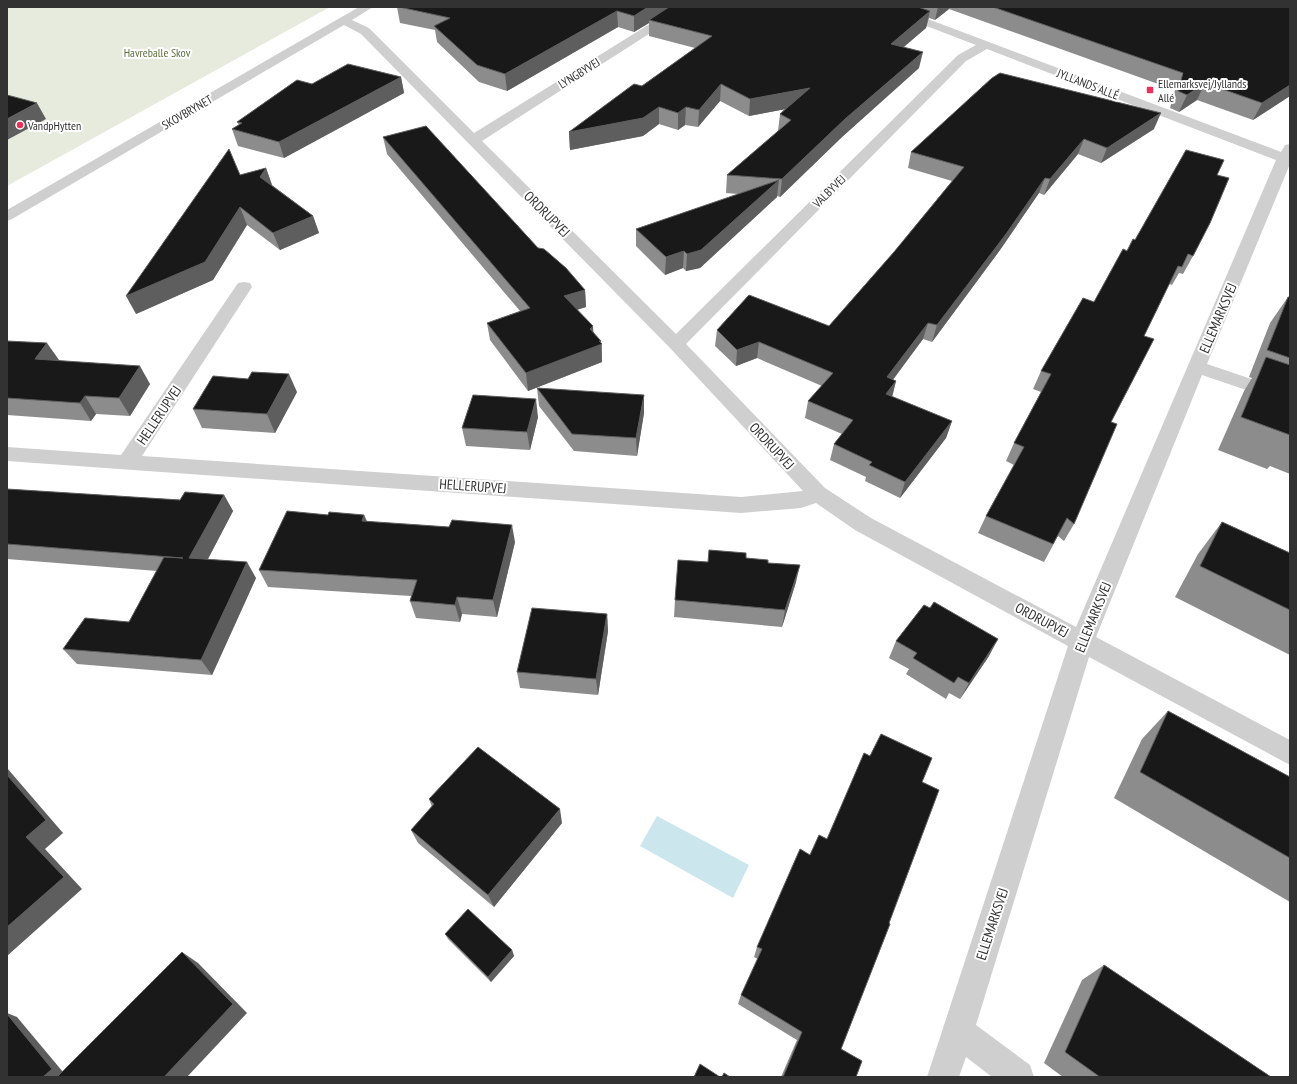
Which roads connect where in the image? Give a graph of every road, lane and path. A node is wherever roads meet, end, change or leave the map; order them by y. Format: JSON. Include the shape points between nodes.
{"nodes":[{"id":1,"x":367,"y":7,"type":"edge"},
{"id":2,"x":685,"y":7,"type":"edge"},
{"id":3,"x":886,"y":7,"type":"edge"},
{"id":4,"x":344,"y":21,"type":"junction"},
{"id":5,"x":986,"y":45,"type":"junction"},
{"id":6,"x":473,"y":140,"type":"junction"},
{"id":7,"x":1288,"y":156,"type":"edge"},
{"id":8,"x":7,"y":216,"type":"edge"},
{"id":9,"x":244,"y":287,"type":"dead end"},
{"id":10,"x":676,"y":344,"type":"junction"},
{"id":11,"x":1197,"y":367,"type":"junction"},
{"id":12,"x":1290,"y":399,"type":"edge"},
{"id":13,"x":7,"y":454,"type":"edge"},
{"id":14,"x":128,"y":462,"type":"junction"},
{"id":15,"x":818,"y":494,"type":"junction"},
{"id":16,"x":1082,"y":642,"type":"junction"},
{"id":17,"x":1290,"y":753,"type":"edge"},
{"id":18,"x":958,"y":1031,"type":"junction"},
{"id":19,"x":943,"y":1077,"type":"edge"},
{"id":20,"x":1018,"y":1077,"type":"edge"}],
"edges":[{"from":1,"to":4,"type":"street","name":"SKOVBRYNET"},
{"from":2,"to":6,"type":"street","name":"LYNGBYVEJ"},
{"from":3,"to":5,"type":"street","name":"JYLLANDS ALLÉ"},
{"from":4,"to":6,"type":"street","name":"ORDRUPVEJ","via":[[365,31]]},
{"from":4,"to":8,"type":"street","name":"SKOVBRYNET"},
{"from":5,"to":7,"type":"street","name":"JYLLANDS ALLÉ"},
{"from":5,"to":10,"type":"street","name":"VALBYVEJ","via":[[962,58]]},
{"from":6,"to":10,"type":"street","name":"ORDRUPVEJ"},
{"from":7,"to":11,"type":"street","name":"ELLEMARKSVEJ"},
{"from":9,"to":14,"type":"street","name":"HELLERUPVEJ"},
{"from":10,"to":15,"type":"street","name":"ORDRUPVEJ"},
{"from":11,"to":12,"type":"street"},
{"from":11,"to":16,"type":"street","name":"ELLEMARKSVEJ"},
{"from":13,"to":14,"type":"street","name":"HELLERUPVEJ"},
{"from":14,"to":15,"type":"street","name":"HELLERUPVEJ","via":[[741,505],[801,500]]},
{"from":15,"to":16,"type":"street","name":"ORDRUPVEJ","via":[[863,524]]},
{"from":16,"to":17,"type":"street","name":"ORDRUPVEJ"},
{"from":16,"to":18,"type":"street","name":"ELLEMARKSVEJ"},
{"from":18,"to":19,"type":"street","name":"ELLEMARKSVEJ"},
{"from":18,"to":20,"type":"street"}]}
